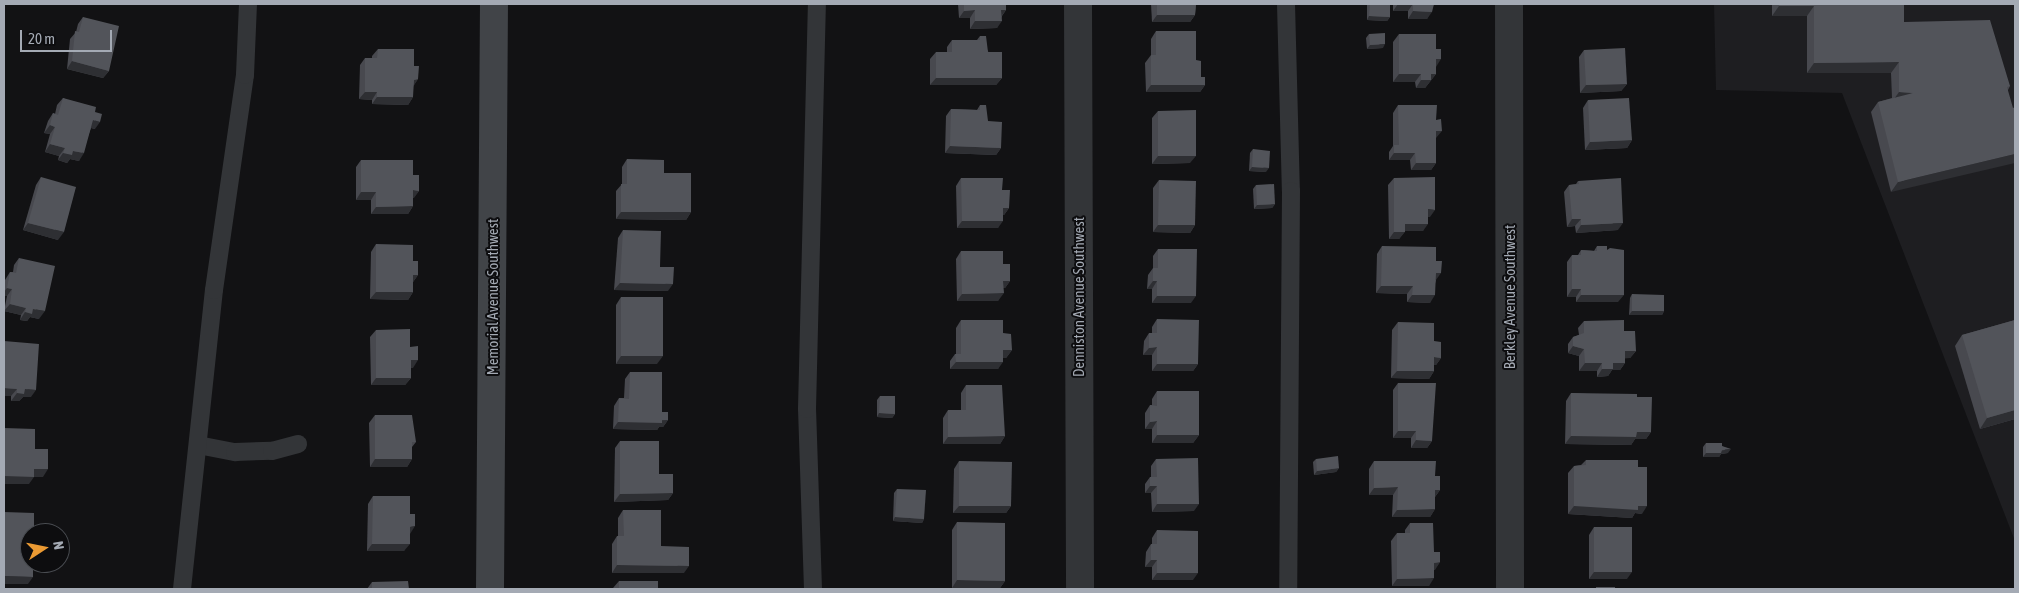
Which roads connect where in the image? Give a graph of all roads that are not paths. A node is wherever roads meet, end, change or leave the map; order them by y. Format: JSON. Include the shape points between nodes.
{"nodes":[{"id":1,"x":248,"y":4,"type":"edge"},
{"id":2,"x":494,"y":4,"type":"edge"},
{"id":3,"x":816,"y":4,"type":"edge"},
{"id":4,"x":1078,"y":4,"type":"edge"},
{"id":5,"x":1286,"y":4,"type":"edge"},
{"id":6,"x":1509,"y":4,"type":"edge"},
{"id":7,"x":298,"y":444,"type":"dead end"},
{"id":8,"x":198,"y":445,"type":"junction"},
{"id":9,"x":182,"y":589,"type":"edge"},
{"id":10,"x":490,"y":589,"type":"edge"},
{"id":11,"x":813,"y":589,"type":"edge"},
{"id":12,"x":1080,"y":589,"type":"edge"},
{"id":13,"x":1288,"y":589,"type":"edge"},
{"id":14,"x":1510,"y":589,"type":"edge"}],
"edges":[{"from":1,"to":8,"type":"lane","via":[[245,75],[214,290]]},
{"from":2,"to":10,"type":"street","name":"Memorial Avenue Southwest"},
{"from":3,"to":11,"type":"lane","via":[[807,409]]},
{"from":4,"to":12,"type":"street","name":"Denniston Avenue Southwest"},
{"from":5,"to":13,"type":"lane","via":[[1291,191]]},
{"from":6,"to":14,"type":"street","name":"Berkley Avenue Southwest"},
{"from":7,"to":8,"type":"lane","via":[[272,452],[235,452]]},
{"from":8,"to":9,"type":"lane"}]}
